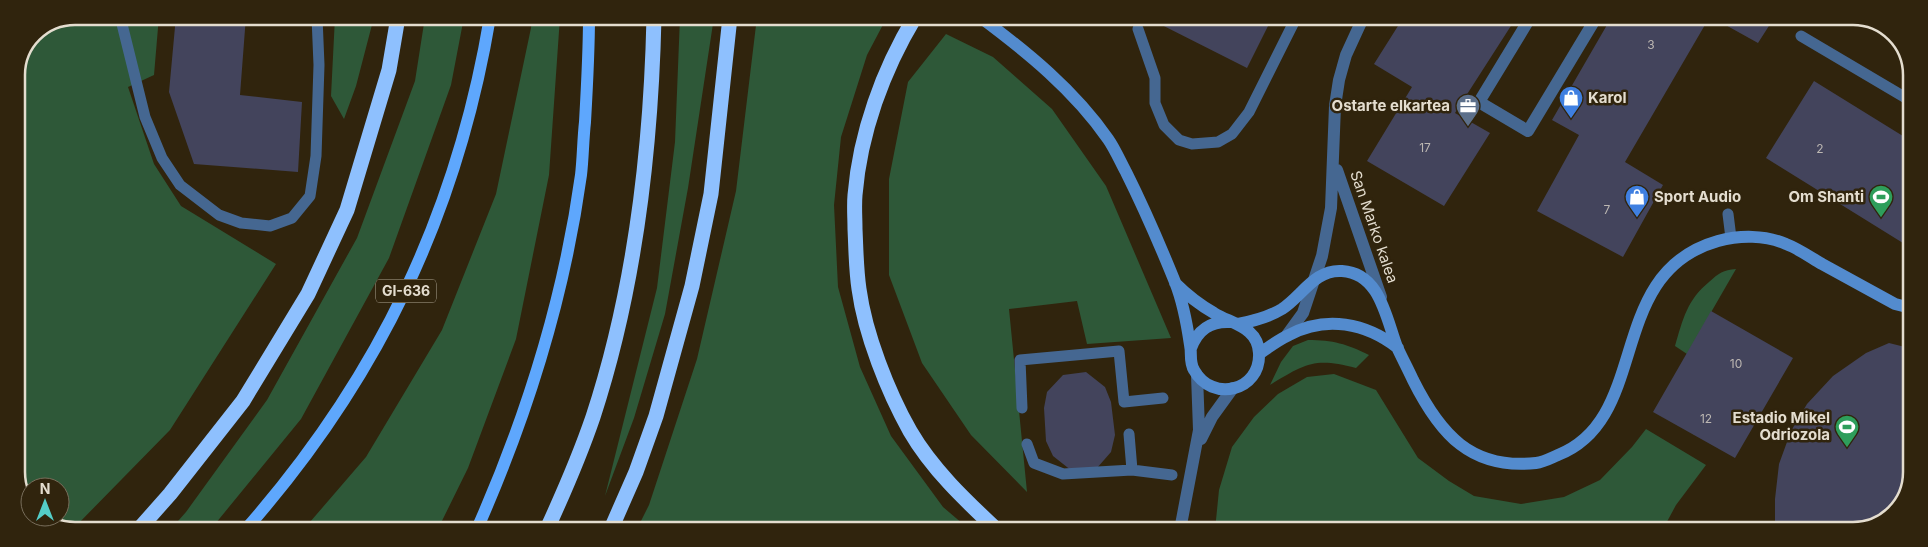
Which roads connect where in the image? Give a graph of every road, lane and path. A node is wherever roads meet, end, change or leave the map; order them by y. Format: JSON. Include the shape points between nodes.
{"nodes":[{"id":1,"x":122,"y":25,"type":"edge"},
{"id":2,"x":317,"y":25,"type":"edge"},
{"id":3,"x":397,"y":25,"type":"edge"},
{"id":4,"x":489,"y":25,"type":"edge"},
{"id":5,"x":589,"y":25,"type":"edge"},
{"id":6,"x":654,"y":25,"type":"edge"},
{"id":7,"x":729,"y":25,"type":"edge"},
{"id":8,"x":911,"y":25,"type":"edge"},
{"id":9,"x":991,"y":25,"type":"edge"},
{"id":10,"x":1292,"y":25,"type":"edge"},
{"id":11,"x":1360,"y":25,"type":"edge"},
{"id":12,"x":1526,"y":25,"type":"edge"},
{"id":13,"x":1592,"y":25,"type":"edge"},
{"id":14,"x":1138,"y":29,"type":"dead end"},
{"id":15,"x":1802,"y":36,"type":"dead end"},
{"id":16,"x":1903,"y":96,"type":"edge"},
{"id":17,"x":1334,"y":160,"type":"junction"},
{"id":18,"x":1728,"y":214,"type":"dead end"},
{"id":19,"x":1731,"y":238,"type":"junction"},
{"id":20,"x":1315,"y":279,"type":"junction"},
{"id":21,"x":1176,"y":283,"type":"junction"},
{"id":22,"x":1383,"y":304,"type":"junction"},
{"id":23,"x":1903,"y":306,"type":"edge"},
{"id":24,"x":1234,"y":323,"type":"junction"},
{"id":25,"x":1287,"y":335,"type":"junction"},
{"id":26,"x":1191,"y":348,"type":"junction"},
{"id":27,"x":1398,"y":348,"type":"junction"},
{"id":28,"x":1259,"y":354,"type":"junction"},
{"id":29,"x":1197,"y":375,"type":"junction"},
{"id":30,"x":1233,"y":388,"type":"junction"},
{"id":31,"x":1163,"y":398,"type":"dead end"},
{"id":32,"x":1022,"y":408,"type":"dead end"},
{"id":33,"x":1129,"y":434,"type":"dead end"},
{"id":34,"x":1027,"y":444,"type":"dead end"},
{"id":35,"x":1195,"y":453,"type":"junction"},
{"id":36,"x":1132,"y":470,"type":"junction"},
{"id":37,"x":1172,"y":475,"type":"dead end"},
{"id":38,"x":145,"y":522,"type":"edge"},
{"id":39,"x":252,"y":522,"type":"edge"},
{"id":40,"x":480,"y":522,"type":"edge"},
{"id":41,"x":550,"y":522,"type":"edge"},
{"id":42,"x":614,"y":522,"type":"edge"},
{"id":43,"x":989,"y":522,"type":"edge"},
{"id":44,"x":1182,"y":522,"type":"edge"}],
"edges":[{"from":1,"to":2,"type":"lane","via":[[145,117],[162,158],[180,185],[219,215],[241,223],[270,226],[292,218],[310,196],[316,156]]},
{"from":3,"to":38,"type":"highway","via":[[389,70],[347,210],[308,294],[243,401]]},
{"from":4,"to":39,"type":"main road","number":"GI-636","via":[[470,116],[452,175],[406,290],[347,398],[280,490]]},
{"from":5,"to":40,"type":"main road","via":[[581,174],[564,272],[524,412]]},
{"from":6,"to":41,"type":"highway","via":[[643,180],[629,276],[593,417]]},
{"from":7,"to":42,"type":"highway","via":[[711,194],[694,277],[656,416]]},
{"from":8,"to":43,"type":"highway","via":[[874,106],[861,152],[855,196],[859,290],[867,326],[886,381],[910,431],[953,487]]},
{"from":9,"to":21,"type":"street","via":[[1046,70],[1109,140]]},
{"from":10,"to":14,"type":"lane","via":[[1249,112],[1232,134],[1218,142],[1192,144],[1179,140],[1164,125],[1155,103],[1156,78]]},
{"from":11,"to":17,"type":"street","name":"San Marko kalea","via":[[1339,80]]},
{"from":12,"to":13,"type":"street","via":[[1479,102],[1528,132]]},
{"from":15,"to":16,"type":"lane"},
{"from":17,"to":20,"type":"street","name":"San Marko kalea","via":[[1330,216]]},
{"from":17,"to":22,"type":"street","name":"San Marko kalea"},
{"from":18,"to":19,"type":"lane"},
{"from":19,"to":23,"type":"street","via":[[1757,236],[1785,243]]},
{"from":19,"to":27,"type":"street","via":[[1708,244],[1686,256],[1657,283],[1643,307],[1612,403],[1596,429],[1572,450],[1538,463],[1499,462],[1469,452],[1443,430],[1424,402]]},
{"from":20,"to":22,"type":"street","via":[[1332,271],[1353,272],[1370,285]]},
{"from":20,"to":24,"type":"street","via":[[1280,310],[1260,319]]},
{"from":20,"to":25,"type":"street","name":"San Marko kalea","via":[[1302,312]]},
{"from":21,"to":24,"type":"street","via":[[1199,304]]},
{"from":21,"to":26,"type":"street"},
{"from":22,"to":27,"type":"street"},
{"from":24,"to":26,"type":"street","via":[[1220,321],[1201,330]]},
{"from":24,"to":28,"type":"street","via":[[1253,336]]},
{"from":25,"to":27,"type":"street","via":[[1315,325],[1344,324],[1373,332]]},
{"from":25,"to":28,"type":"street"},
{"from":26,"to":29,"type":"street","via":[[1192,367]]},
{"from":28,"to":30,"type":"street","via":[[1252,376]]},
{"from":29,"to":30,"type":"street","via":[[1217,389]]},
{"from":29,"to":35,"type":"street","via":[[1199,421]]},
{"from":30,"to":35,"type":"street","via":[[1203,432]]},
{"from":31,"to":32,"type":"lane","via":[[1124,402],[1119,351],[1020,360]]},
{"from":33,"to":36,"type":"lane"},
{"from":34,"to":36,"type":"lane","via":[[1034,462],[1063,474]]},
{"from":35,"to":44,"type":"street"},
{"from":36,"to":37,"type":"lane"}]}
